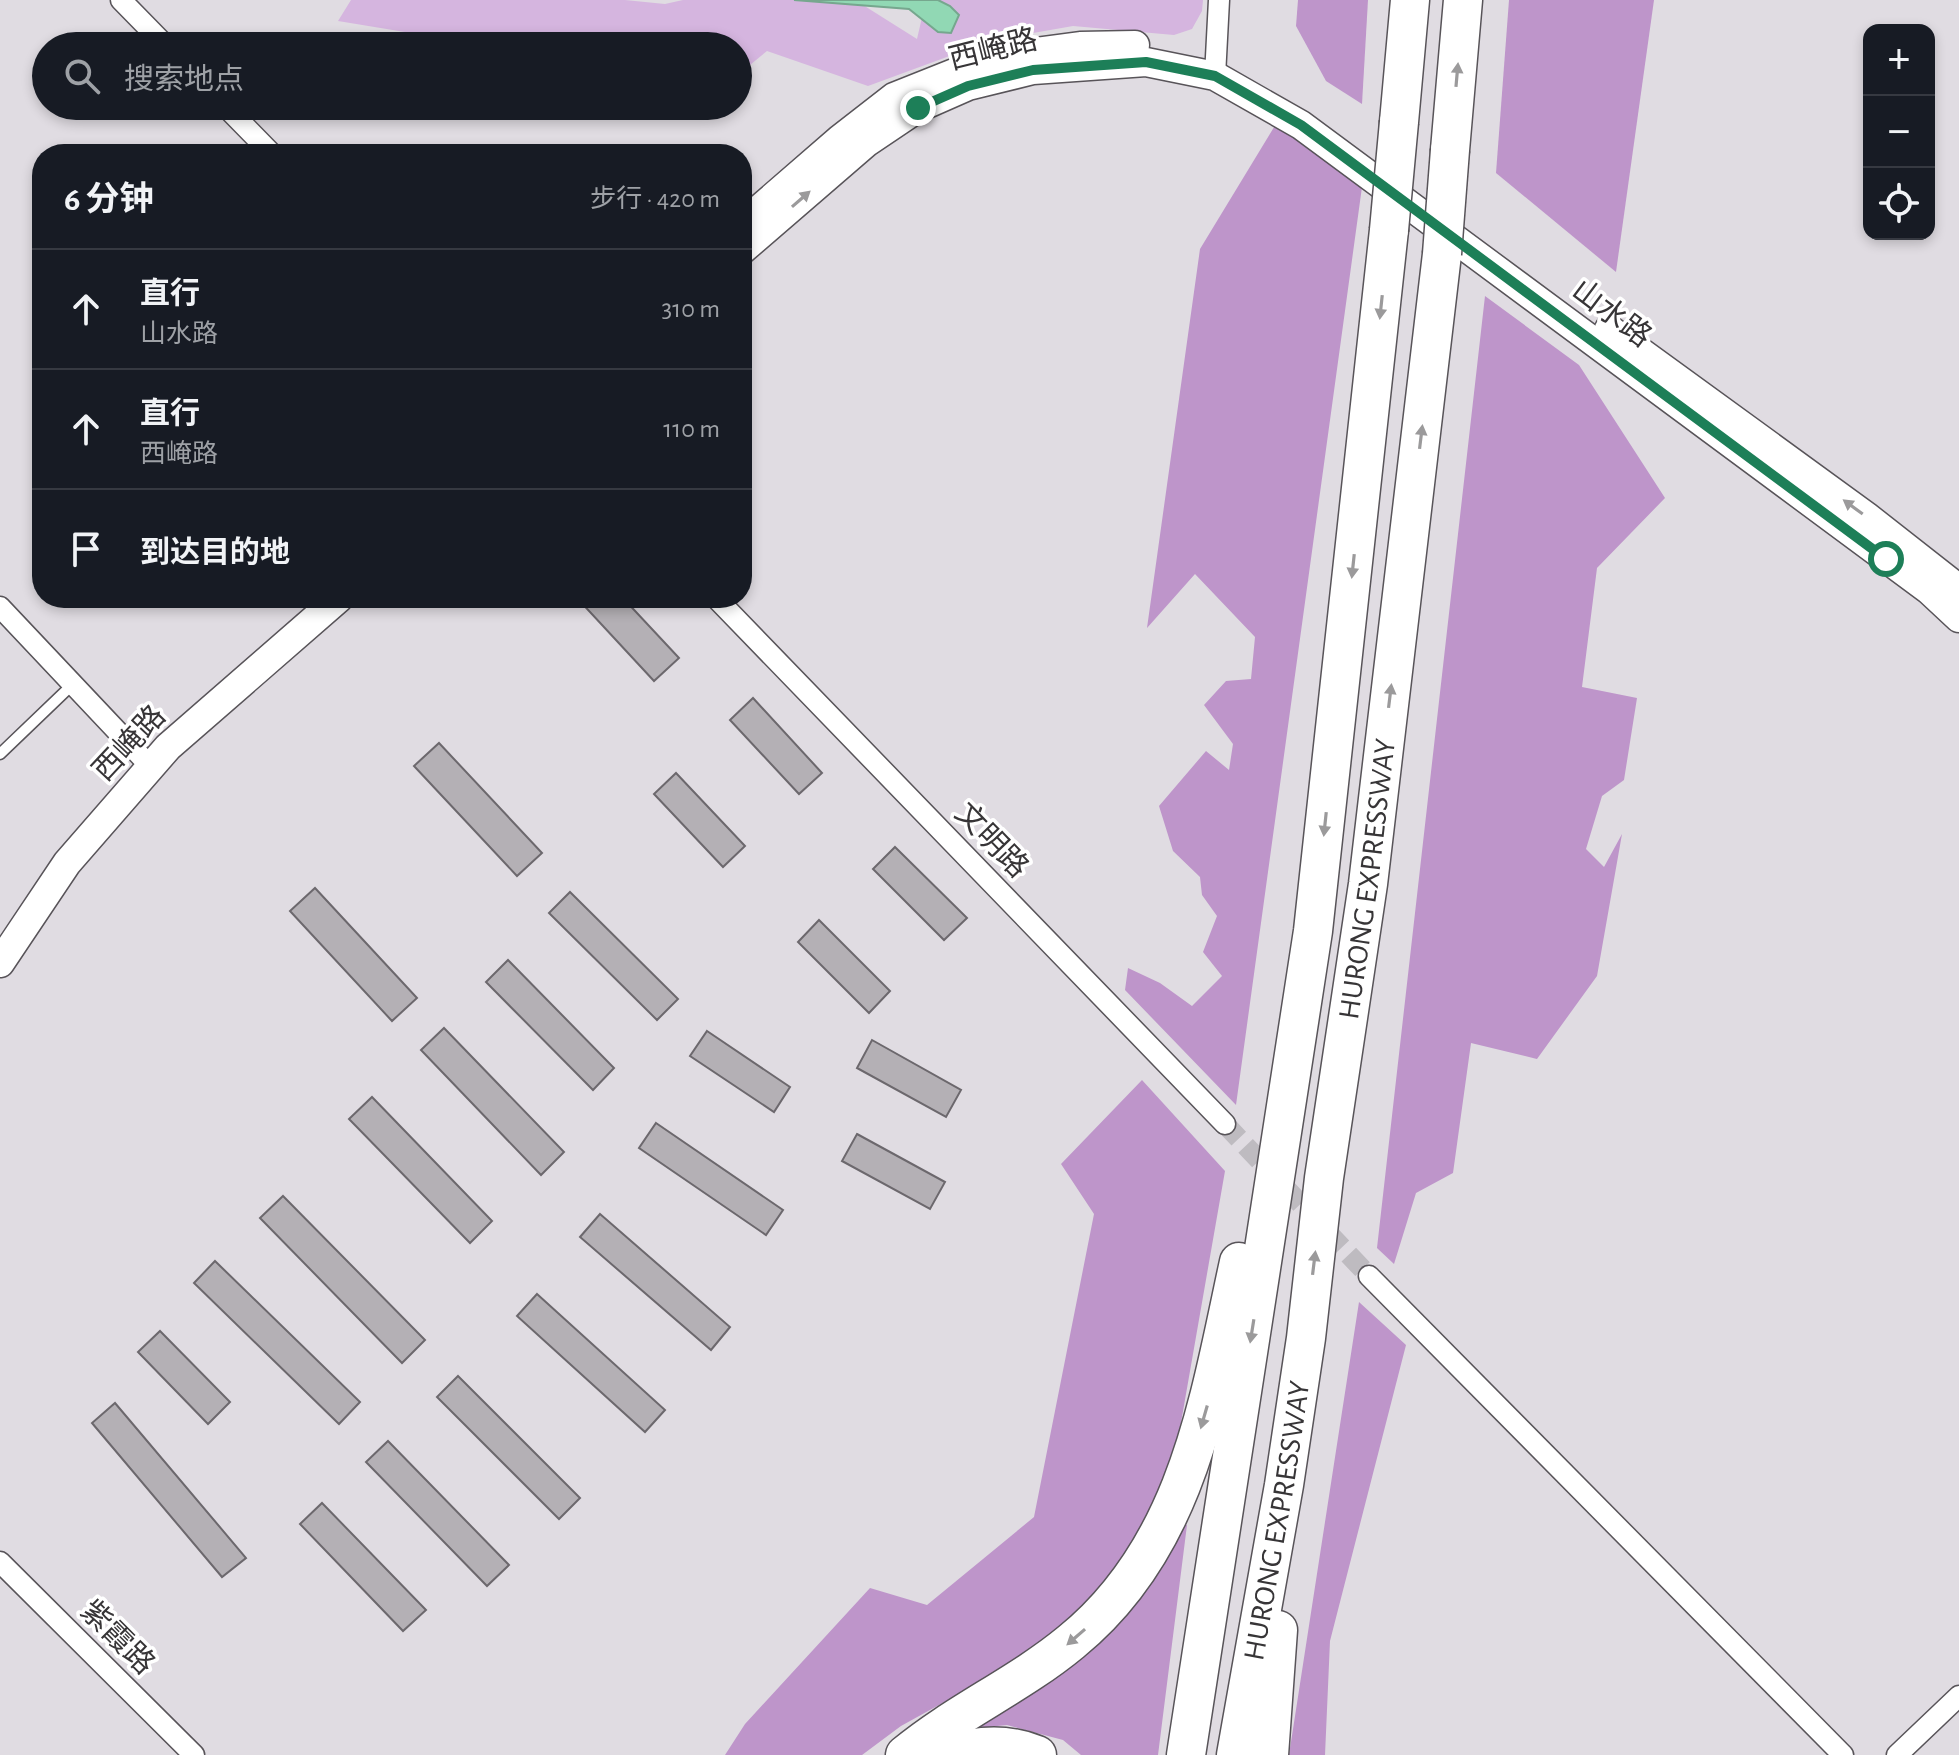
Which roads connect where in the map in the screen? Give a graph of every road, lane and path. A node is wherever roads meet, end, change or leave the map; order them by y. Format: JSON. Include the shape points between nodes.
{"nodes":[{"id":1,"x":121,"y":0,"type":"edge"},
{"id":2,"x":1219,"y":0,"type":"edge"},
{"id":3,"x":1410,"y":0,"type":"edge"},
{"id":4,"x":1463,"y":0,"type":"edge"},
{"id":5,"x":152,"y":32,"type":"edge"},
{"id":6,"x":1216,"y":67,"type":"junction"},
{"id":7,"x":239,"y":120,"type":"edge"},
{"id":8,"x":262,"y":144,"type":"edge"},
{"id":9,"x":752,"y":215,"type":"edge"},
{"id":10,"x":752,"y":241,"type":"edge"},
{"id":11,"x":1959,"y":589,"type":"edge"},
{"id":12,"x":0,"y":607,"type":"edge"},
{"id":13,"x":300,"y":608,"type":"edge"},
{"id":14,"x":328,"y":608,"type":"edge"},
{"id":15,"x":726,"y":608,"type":"edge"},
{"id":16,"x":1959,"y":618,"type":"edge"},
{"id":17,"x":73,"y":684,"type":"junction"},
{"id":18,"x":0,"y":754,"type":"edge"},
{"id":19,"x":147,"y":762,"type":"junction"},
{"id":20,"x":1313,"y":931,"type":"junction"},
{"id":21,"x":0,"y":937,"type":"edge"},
{"id":22,"x":0,"y":963,"type":"edge"},
{"id":23,"x":1225,"y":1124,"type":"tunnel mouth"},
{"id":24,"x":1369,"y":1276,"type":"tunnel mouth"},
{"id":25,"x":1284,"y":1485,"type":"junction"},
{"id":26,"x":0,"y":1562,"type":"edge"},
{"id":27,"x":1959,"y":1696,"type":"edge"},
{"id":28,"x":194,"y":1755,"type":"edge"},
{"id":29,"x":905,"y":1755,"type":"edge"},
{"id":30,"x":946,"y":1755,"type":"edge"},
{"id":31,"x":1037,"y":1755,"type":"edge"},
{"id":32,"x":1186,"y":1755,"type":"edge"},
{"id":33,"x":1236,"y":1755,"type":"edge"},
{"id":34,"x":1269,"y":1755,"type":"edge"},
{"id":35,"x":1843,"y":1755,"type":"edge"},
{"id":36,"x":1897,"y":1755,"type":"edge"}],
"edges":[{"from":1,"to":5,"type":"street"},
{"from":2,"to":6,"type":"street"},
{"from":3,"to":20,"type":"highway","name":"HURONG EXPRESSWAY","one_way":true,"bridge":true},
{"from":25,"to":4,"type":"highway","name":"HURONG EXPRESSWAY","one_way":true,"bridge":true,"via":[[1368,884],[1442,254]]},
{"from":6,"to":9,"type":"street","name":"西崦路","via":[[1157,45],[1080,46],[992,58],[894,97]]},
{"from":10,"to":6,"type":"street","name":"西崦路","one_way":true,"via":[[866,143],[918,108],[968,86],[1033,70],[1146,62]]},
{"from":11,"to":6,"type":"street","name":"山水路","one_way":true,"via":[[1306,107]]},
{"from":6,"to":16,"type":"street","name":"山水路","via":[[1929,590]]},
{"from":7,"to":8,"type":"street"},
{"from":12,"to":17,"type":"street"},
{"from":13,"to":19,"type":"street","name":"西崦路","via":[[163,732]]},
{"from":14,"to":19,"type":"street","name":"西崦路"},
{"from":15,"to":23,"type":"street","name":"文明路"},
{"from":17,"to":18,"type":"lane"},
{"from":17,"to":19,"type":"street"},
{"from":19,"to":21,"type":"street","name":"西崦路","via":[[61,854]]},
{"from":19,"to":22,"type":"street","name":"西崦路","via":[[67,863]]},
{"from":20,"to":29,"type":"highway","one_way":true,"via":[[1209,1400],[1168,1518],[1143,1565],[1072,1642]]},
{"from":20,"to":32,"type":"highway","name":"HURONG EXPRESSWAY","one_way":true},
{"from":24,"to":35,"type":"street"},
{"from":25,"to":33,"type":"highway","name":"HURONG EXPRESSWAY"},
{"from":25,"to":34,"type":"highway"},
{"from":26,"to":28,"type":"street","name":"紫霞路"},
{"from":27,"to":36,"type":"street"},
{"from":30,"to":31,"type":"highway","via":[[967,1748],[1017,1747]]}]}
